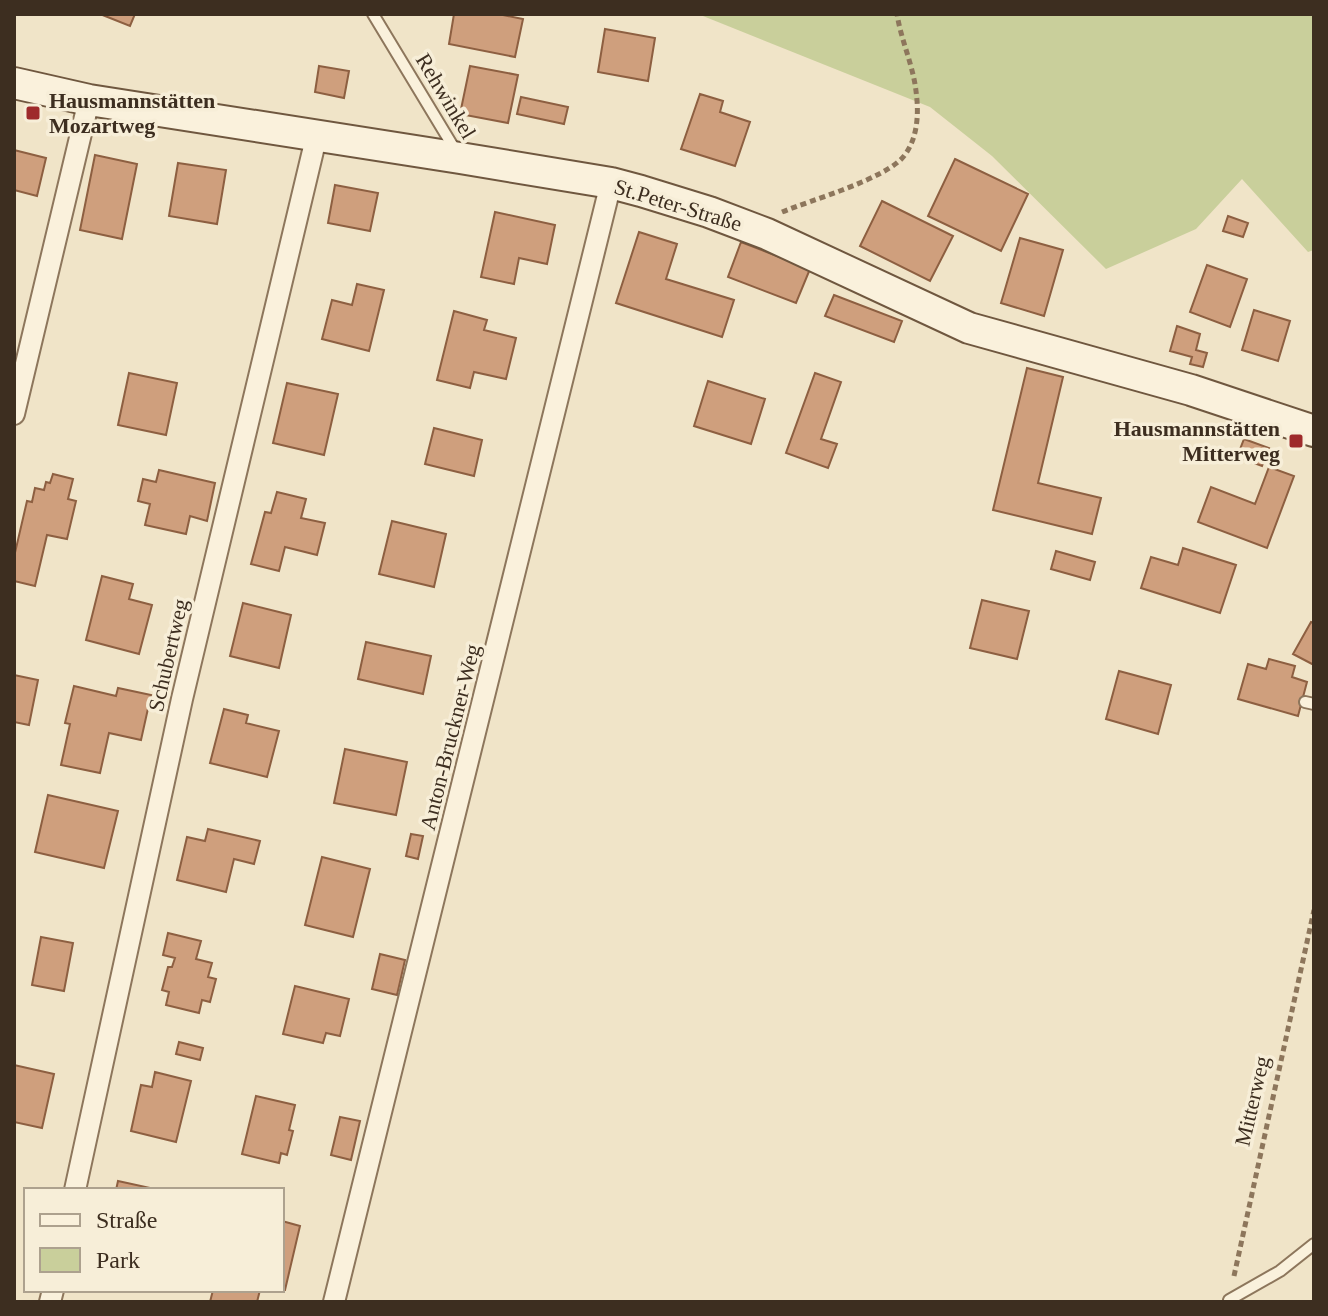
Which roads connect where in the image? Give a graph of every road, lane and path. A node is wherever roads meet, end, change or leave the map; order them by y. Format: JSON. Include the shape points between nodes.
{"nodes":[{"id":1,"x":373,"y":14,"type":"edge"},
{"id":2,"x":897,"y":14,"type":"edge"},
{"id":3,"x":14,"y":83,"type":"edge"},
{"id":4,"x":89,"y":100,"type":"junction"},
{"id":5,"x":317,"y":134,"type":"junction"},
{"id":6,"x":460,"y":158,"type":"junction"},
{"id":7,"x":611,"y":183,"type":"junction"},
{"id":8,"x":751,"y":228,"type":"junction"},
{"id":9,"x":14,"y":414,"type":"edge"},
{"id":10,"x":1314,"y":431,"type":"edge"},
{"id":11,"x":1314,"y":910,"type":"edge"},
{"id":12,"x":75,"y":1188,"type":"edge"},
{"id":13,"x":1314,"y":1244,"type":"edge"},
{"id":14,"x":1229,"y":1300,"type":"joint"},
{"id":15,"x":334,"y":1302,"type":"edge"}],
"edges":[{"from":1,"to":6,"type":"lane","name":"Rehwinkel"},
{"from":2,"to":8,"type":"path","via":[[918,114],[903,158]]},
{"from":3,"to":4,"type":"main road","name":"St.Peter-Straße"},
{"from":4,"to":5,"type":"main road","name":"St.Peter-Straße"},
{"from":4,"to":9,"type":"street"},
{"from":5,"to":6,"type":"main road","name":"St.Peter-Straße"},
{"from":5,"to":12,"type":"street","name":"Schubertweg","via":[[182,699]]},
{"from":6,"to":7,"type":"main road","name":"St.Peter-Straße"},
{"from":7,"to":8,"type":"main road","name":"St.Peter-Straße"},
{"from":7,"to":15,"type":"street","name":"Anton-Bruckner-Weg"},
{"from":8,"to":10,"type":"main road","name":"St.Peter-Straße","via":[[969,328],[1191,390]]},
{"from":11,"to":14,"type":"path","name":"Mitterweg"},
{"from":13,"to":14,"type":"lane"}]}
